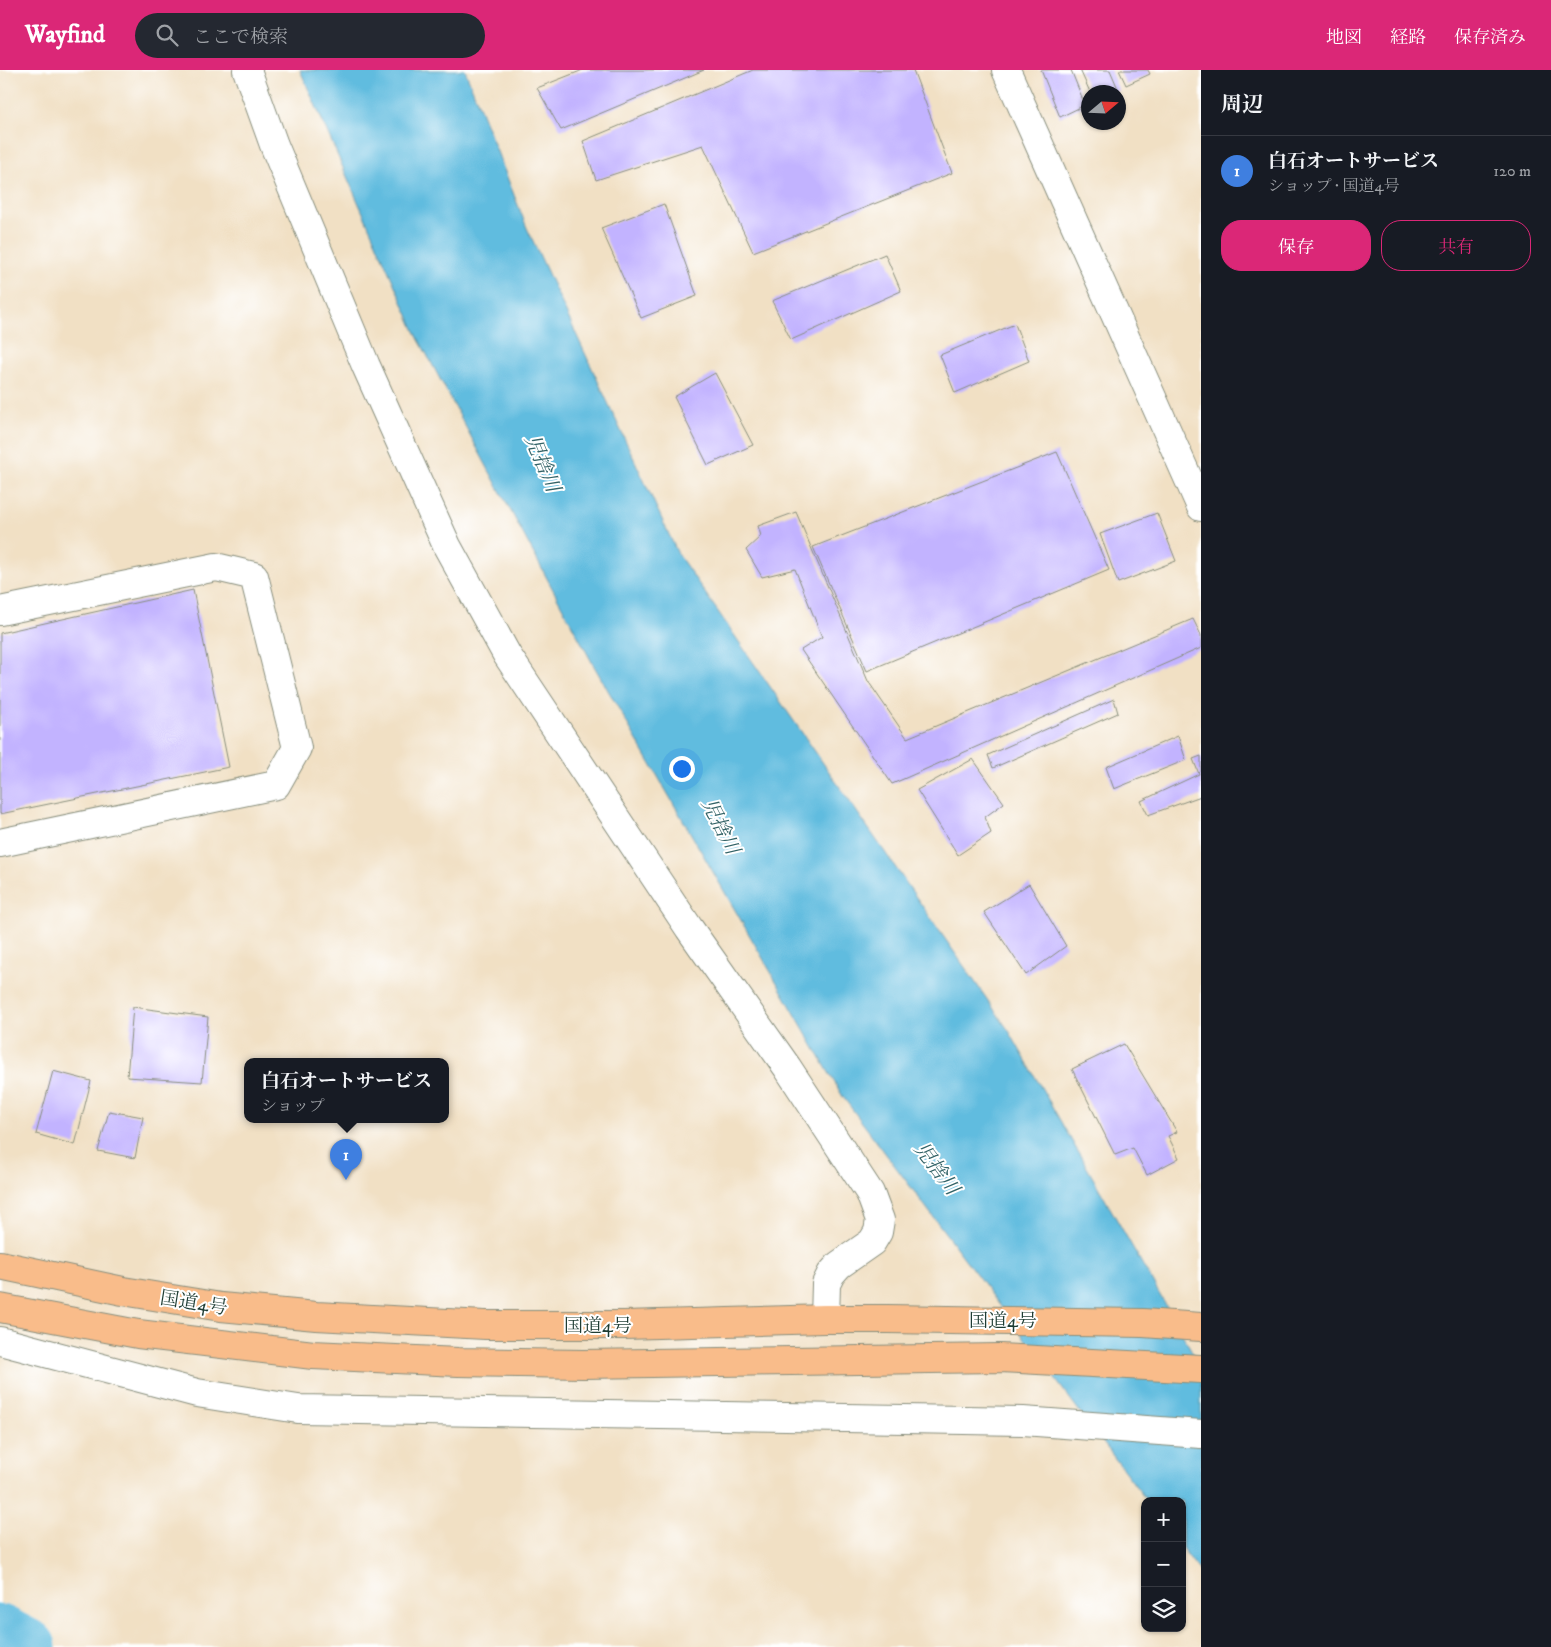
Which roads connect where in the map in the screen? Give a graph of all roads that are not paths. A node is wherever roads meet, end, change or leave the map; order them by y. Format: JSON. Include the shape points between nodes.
{"nodes":[{"id":1,"x":247,"y":70,"type":"edge"},
{"id":2,"x":1006,"y":70,"type":"edge"},
{"id":3,"x":1201,"y":507,"type":"edge"},
{"id":4,"x":0,"y":611,"type":"edge"},
{"id":5,"x":0,"y":843,"type":"edge"},
{"id":6,"x":0,"y":1265,"type":"edge"},
{"id":7,"x":0,"y":1308,"type":"edge"},
{"id":8,"x":825,"y":1319,"type":"junction"},
{"id":9,"x":1201,"y":1327,"type":"edge"},
{"id":10,"x":0,"y":1341,"type":"edge"},
{"id":11,"x":1201,"y":1369,"type":"edge"},
{"id":12,"x":1201,"y":1434,"type":"edge"}],
"edges":[{"from":1,"to":8,"type":"street","via":[[274,145],[366,366],[448,546],[507,655],[870,1193],[880,1220],[878,1232],[872,1242],[831,1274],[826,1284]]},
{"from":2,"to":3,"type":"street"},
{"from":4,"to":5,"type":"street","via":[[216,567],[254,576],[297,748],[276,785]]},
{"from":6,"to":8,"type":"highway","name":"国道4号","via":[[123,1291],[221,1307],[316,1316],[485,1325]]},
{"from":7,"to":11,"type":"highway","name":"国道4号","via":[[138,1334],[313,1355],[583,1364],[1000,1358]]},
{"from":8,"to":9,"type":"highway","name":"国道4号","via":[[1143,1322]]},
{"from":10,"to":12,"type":"street","via":[[197,1393],[298,1409],[1023,1421]]}]}
